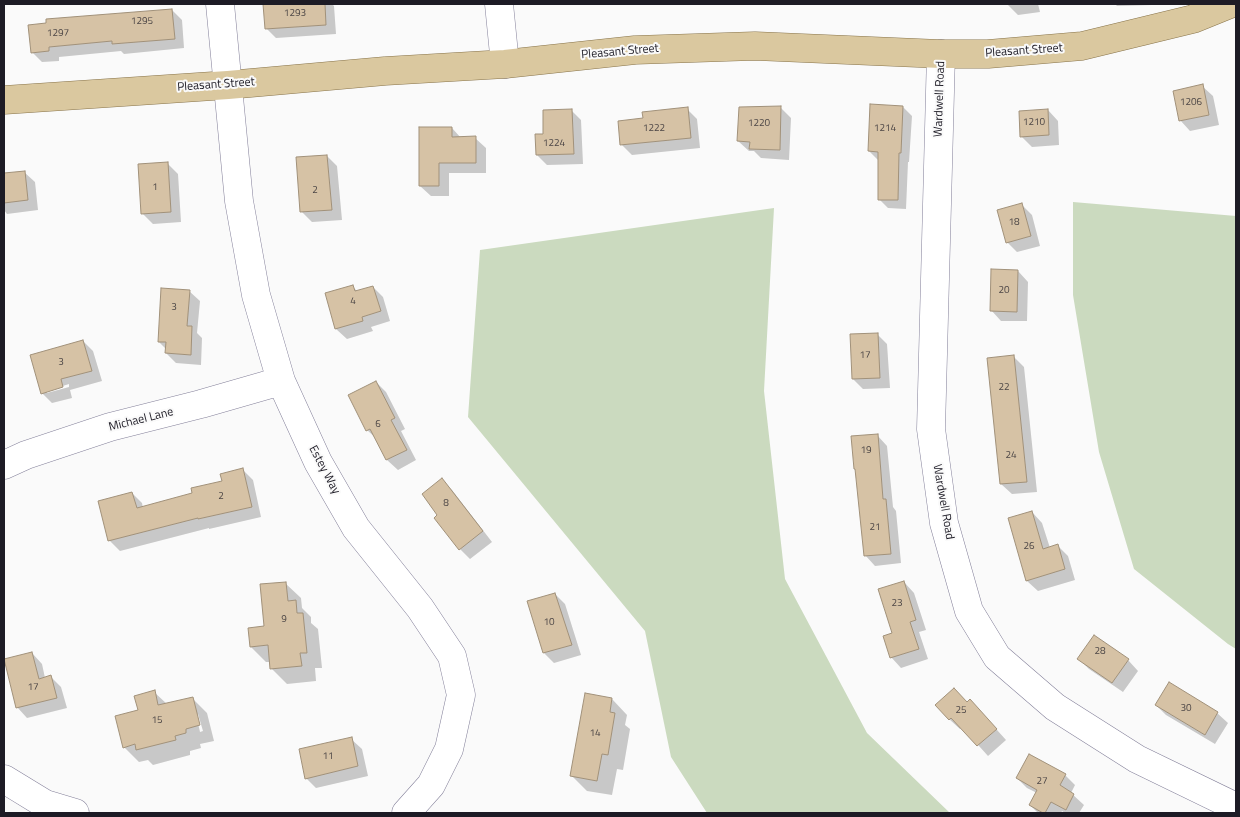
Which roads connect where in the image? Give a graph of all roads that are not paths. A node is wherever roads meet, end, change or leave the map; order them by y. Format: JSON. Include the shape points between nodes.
{"nodes":[{"id":1,"x":220,"y":4,"type":"edge"},
{"id":2,"x":499,"y":4,"type":"edge"},
{"id":3,"x":1230,"y":4,"type":"edge"},
{"id":4,"x":942,"y":54,"type":"junction"},
{"id":5,"x":505,"y":64,"type":"junction"},
{"id":6,"x":228,"y":85,"type":"junction"},
{"id":7,"x":4,"y":100,"type":"edge"},
{"id":8,"x":281,"y":381,"type":"junction"},
{"id":9,"x":4,"y":465,"type":"edge"},
{"id":10,"x":4,"y":779,"type":"edge"},
{"id":11,"x":1236,"y":807,"type":"edge"},
{"id":12,"x":75,"y":813,"type":"edge"},
{"id":13,"x":406,"y":813,"type":"edge"}],
"edges":[{"from":1,"to":6,"type":"street","name":"Estey Way"},
{"from":2,"to":5,"type":"street"},
{"from":3,"to":4,"type":"main road","name":"Pleasant Street","via":[[1193,19],[1082,46],[988,54]]},
{"from":4,"to":5,"type":"main road","name":"Pleasant Street","via":[[755,46],[634,50]]},
{"from":4,"to":11,"type":"street","name":"Wardwell Road","via":[[931,429],[944,523],[969,611],[996,657],[1055,707],[1137,759]]},
{"from":5,"to":6,"type":"main road","name":"Pleasant Street"},
{"from":6,"to":7,"type":"main road","name":"Pleasant Street"},
{"from":6,"to":8,"type":"street","name":"Estey Way","via":[[239,201],[254,286]]},
{"from":8,"to":9,"type":"street","name":"Michael Lane","via":[[110,427]]},
{"from":8,"to":13,"type":"street","name":"Estey Way","via":[[318,462],[356,528],[420,608],[452,656],[461,694],[450,749],[431,785]]},
{"from":10,"to":12,"type":"street","via":[[45,804]]}]}
